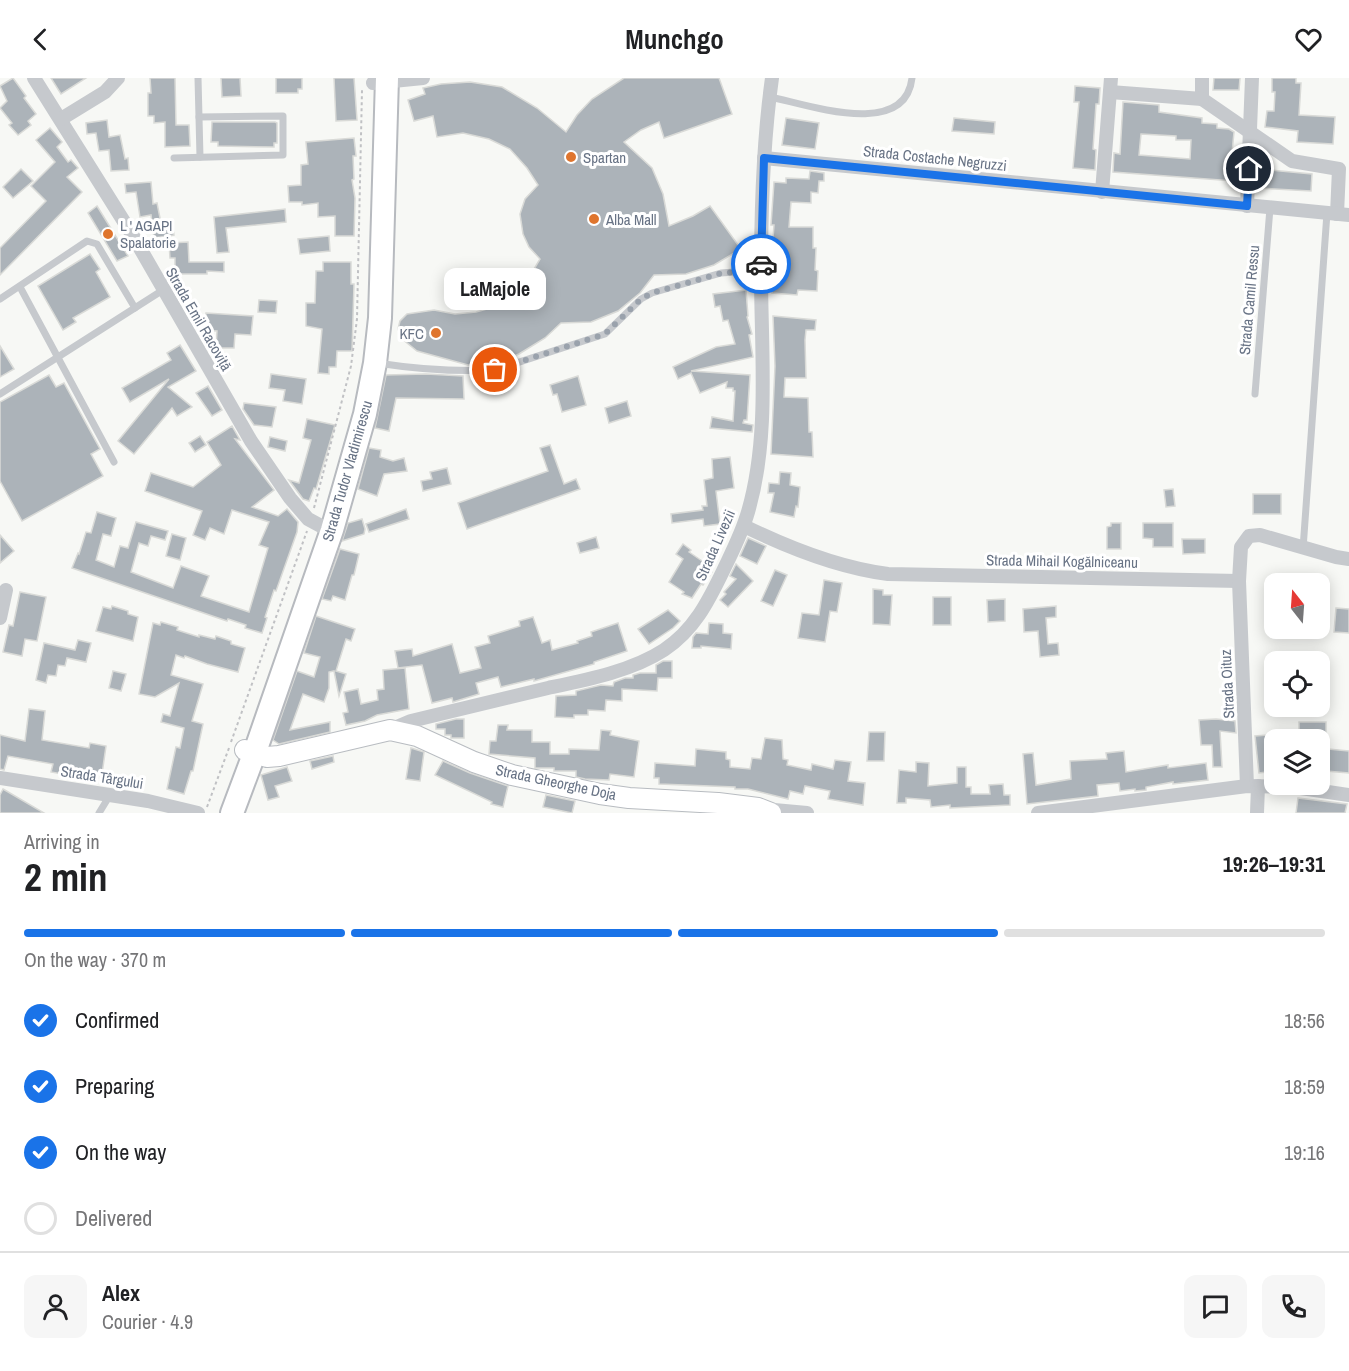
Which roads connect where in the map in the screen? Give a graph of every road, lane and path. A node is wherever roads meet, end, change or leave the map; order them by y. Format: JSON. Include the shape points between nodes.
{"nodes":[{"id":1,"x":34,"y":78,"type":"edge"},
{"id":2,"x":118,"y":78,"type":"edge"},
{"id":3,"x":198,"y":78,"type":"edge"},
{"id":4,"x":772,"y":78,"type":"edge"},
{"id":5,"x":912,"y":78,"type":"edge"},
{"id":6,"x":1202,"y":78,"type":"edge"},
{"id":7,"x":1252,"y":78,"type":"edge"},
{"id":8,"x":416,"y":79,"type":"edge"},
{"id":9,"x":377,"y":81,"type":"edge"},
{"id":10,"x":1111,"y":85,"type":"edge"},
{"id":11,"x":769,"y":97,"type":"junction"},
{"id":12,"x":1202,"y":99,"type":"junction"},
{"id":13,"x":199,"y":117,"type":"junction"},
{"id":14,"x":61,"y":119,"type":"junction"},
{"id":15,"x":1251,"y":133,"type":"junction"},
{"id":16,"x":200,"y":157,"type":"junction"},
{"id":17,"x":174,"y":158,"type":"dead end"},
{"id":18,"x":764,"y":158,"type":"junction"},
{"id":19,"x":1102,"y":192,"type":"junction"},
{"id":20,"x":1247,"y":206,"type":"junction"},
{"id":21,"x":1270,"y":208,"type":"junction"},
{"id":22,"x":1338,"y":214,"type":"edge"},
{"id":23,"x":761,"y":270,"type":"junction"},
{"id":24,"x":20,"y":287,"type":"junction"},
{"id":25,"x":163,"y":290,"type":"junction"},
{"id":26,"x":0,"y":299,"type":"edge"},
{"id":27,"x":135,"y":308,"type":"junction"},
{"id":28,"x":58,"y":358,"type":"junction"},
{"id":29,"x":375,"y":363,"type":"junction"},
{"id":30,"x":0,"y":394,"type":"edge"},
{"id":31,"x":1255,"y":394,"type":"dead end"},
{"id":32,"x":114,"y":462,"type":"dead end"},
{"id":33,"x":321,"y":526,"type":"junction"},
{"id":34,"x":744,"y":526,"type":"junction"},
{"id":35,"x":1303,"y":549,"type":"junction"},
{"id":36,"x":1349,"y":559,"type":"edge"},
{"id":37,"x":1239,"y":580,"type":"junction"},
{"id":38,"x":6,"y":590,"type":"dead end"},
{"id":39,"x":0,"y":618,"type":"edge"},
{"id":40,"x":390,"y":730,"type":"junction"},
{"id":41,"x":249,"y":752,"type":"junction"},
{"id":42,"x":0,"y":778,"type":"edge"},
{"id":43,"x":1252,"y":786,"type":"junction"},
{"id":44,"x":110,"y":795,"type":"junction"},
{"id":45,"x":1349,"y":795,"type":"edge"},
{"id":46,"x":764,"y":811,"type":"edge"},
{"id":47,"x":99,"y":813,"type":"edge"},
{"id":48,"x":198,"y":813,"type":"edge"},
{"id":49,"x":205,"y":813,"type":"edge"},
{"id":50,"x":220,"y":813,"type":"edge"},
{"id":51,"x":232,"y":813,"type":"edge"},
{"id":52,"x":807,"y":813,"type":"edge"},
{"id":53,"x":1038,"y":813,"type":"edge"},
{"id":54,"x":1257,"y":813,"type":"edge"}],
"edges":[{"from":1,"to":14,"type":"street","name":"Strada Emil Racoviță"},
{"from":2,"to":14,"type":"street","via":[[105,92]]},
{"from":3,"to":13,"type":"lane"},
{"from":4,"to":11,"type":"street","name":"Strada Livezii"},
{"from":5,"to":11,"type":"lane","via":[[899,102],[885,111],[863,116]]},
{"from":6,"to":12,"type":"street"},
{"from":7,"to":15,"type":"street"},
{"from":8,"to":9,"type":"street"},
{"from":9,"to":29,"type":"main road","name":"Strada Tudor Vladimirescu","via":[[388,159]]},
{"from":9,"to":33,"type":"path","via":[[357,319]]},
{"from":9,"to":33,"type":"main road","name":"Strada Tudor Vladimirescu","via":[[363,363],[347,440]]},
{"from":10,"to":12,"type":"street"},
{"from":10,"to":19,"type":"street"},
{"from":11,"to":18,"type":"street","name":"Strada Livezii"},
{"from":12,"to":15,"type":"street"},
{"from":13,"to":16,"type":"lane"},
{"from":13,"to":16,"type":"lane","via":[[283,116],[283,155]]},
{"from":14,"to":25,"type":"street","name":"Strada Emil Racoviță"},
{"from":15,"to":20,"type":"street"},
{"from":15,"to":22,"type":"street","via":[[1292,161],[1339,168]]},
{"from":16,"to":17,"type":"lane"},
{"from":18,"to":19,"type":"street","name":"Strada Costache Negruzzi"},
{"from":18,"to":23,"type":"street","name":"Strada Livezii"},
{"from":19,"to":20,"type":"street","name":"Strada Costache Negruzzi"},
{"from":20,"to":21,"type":"street","name":"Strada Costache Negruzzi"},
{"from":21,"to":22,"type":"street","name":"Strada Costache Negruzzi"},
{"from":21,"to":31,"type":"lane","name":"Strada Camil Ressu"},
{"from":22,"to":35,"type":"lane"},
{"from":23,"to":29,"type":"lane","via":[[722,273],[652,293],[605,334],[495,370]]},
{"from":23,"to":34,"type":"street","name":"Strada Livezii","via":[[760,457]]},
{"from":24,"to":26,"type":"lane"},
{"from":24,"to":27,"type":"lane","via":[[91,241],[97,244]]},
{"from":24,"to":28,"type":"lane"},
{"from":25,"to":27,"type":"lane"},
{"from":25,"to":33,"type":"street","name":"Strada Emil Racoviță","via":[[251,441],[290,498]]},
{"from":27,"to":28,"type":"lane"},
{"from":28,"to":30,"type":"lane"},
{"from":28,"to":32,"type":"lane"},
{"from":29,"to":33,"type":"main road","name":"Strada Tudor Vladimirescu","via":[[358,442]]},
{"from":33,"to":41,"type":"main road","name":"Strada Tudor Vladimirescu"},
{"from":33,"to":49,"type":"path"},
{"from":34,"to":37,"type":"street","name":"Strada Mihail Kogălniceanu","via":[[863,571],[880,573]]},
{"from":34,"to":40,"type":"street","name":"Strada Livezii","via":[[708,604],[663,651],[597,677],[411,721]]},
{"from":35,"to":36,"type":"street"},
{"from":35,"to":37,"type":"street","via":[[1260,535],[1249,537],[1241,547]]},
{"from":37,"to":43,"type":"street","name":"Strada Oituz"},
{"from":38,"to":39,"type":"street"},
{"from":40,"to":41,"type":"street","name":"Strada Gheorghe Doja","via":[[279,756]]},
{"from":40,"to":46,"type":"street","name":"Strada Gheorghe Doja","via":[[417,736],[512,775],[600,794]]},
{"from":41,"to":50,"type":"main road","name":"Strada Tudor Vladimirescu"},
{"from":41,"to":51,"type":"main road","name":"Strada Tudor Vladimirescu"},
{"from":42,"to":44,"type":"street","name":"Strada Târgului"},
{"from":43,"to":45,"type":"street"},
{"from":43,"to":53,"type":"street"},
{"from":43,"to":54,"type":"street","name":"Strada Oituz"},
{"from":44,"to":47,"type":"lane"},
{"from":44,"to":48,"type":"street","name":"Strada Târgului"},
{"from":46,"to":52,"type":"street","name":"Strada Gheorghe Doja"}]}
